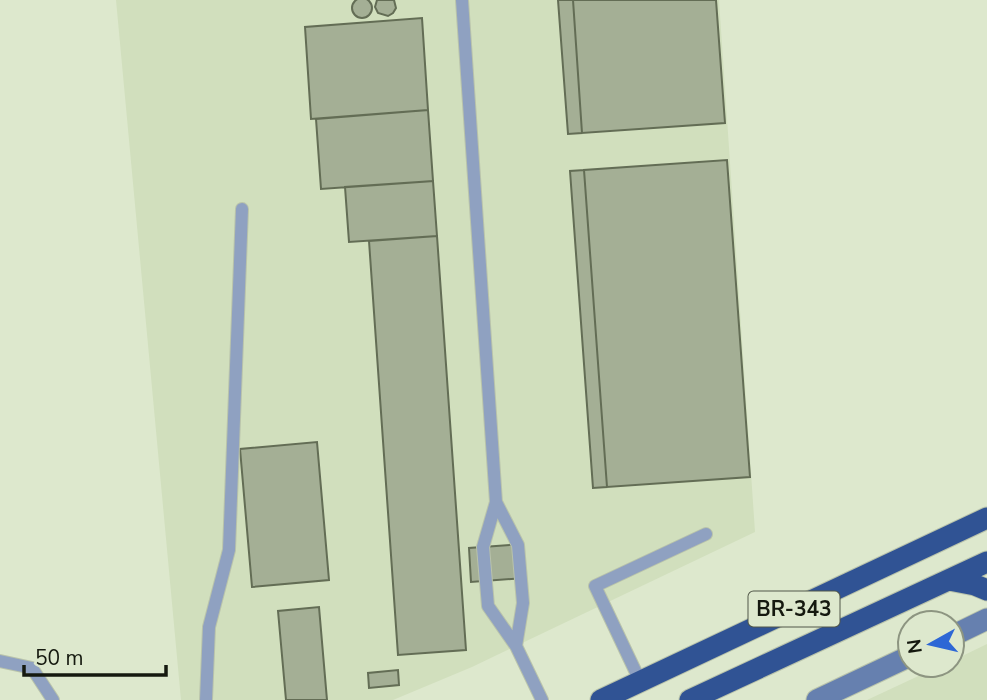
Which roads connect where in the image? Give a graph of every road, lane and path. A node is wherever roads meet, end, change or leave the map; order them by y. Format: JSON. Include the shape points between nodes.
{"nodes":[{"id":1,"x":462,"y":0,"type":"edge"},
{"id":2,"x":242,"y":209,"type":"dead end"},
{"id":3,"x":495,"y":502,"type":"junction"},
{"id":4,"x":987,"y":518,"type":"edge"},
{"id":5,"x":706,"y":534,"type":"dead end"},
{"id":6,"x":987,"y":562,"type":"edge"},
{"id":7,"x":949,"y":580,"type":"junction"},
{"id":8,"x":987,"y":590,"type":"edge"},
{"id":9,"x":987,"y":619,"type":"edge"},
{"id":10,"x":966,"y":629,"type":"edge"},
{"id":11,"x":516,"y":646,"type":"junction"},
{"id":12,"x":0,"y":661,"type":"edge"},
{"id":13,"x":896,"y":663,"type":"edge"},
{"id":14,"x":640,"y":681,"type":"junction"},
{"id":15,"x":54,"y":700,"type":"edge"},
{"id":16,"x":206,"y":700,"type":"edge"},
{"id":17,"x":542,"y":700,"type":"edge"},
{"id":18,"x":601,"y":700,"type":"edge"},
{"id":19,"x":690,"y":700,"type":"edge"},
{"id":20,"x":817,"y":700,"type":"edge"}],
"edges":[{"from":1,"to":3,"type":"lane"},
{"from":2,"to":16,"type":"lane","via":[[229,550],[209,627]]},
{"from":3,"to":11,"type":"lane","via":[[518,545],[523,603]]},
{"from":3,"to":11,"type":"lane","via":[[483,547],[488,606]]},
{"from":4,"to":14,"type":"highway","number":"BR-343"},
{"from":5,"to":14,"type":"lane","via":[[595,586]]},
{"from":6,"to":7,"type":"highway","number":"BR-343"},
{"from":7,"to":8,"type":"highway"},
{"from":7,"to":19,"type":"highway","number":"BR-343"},
{"from":9,"to":10,"type":"street"},
{"from":11,"to":17,"type":"lane"},
{"from":12,"to":15,"type":"lane","via":[[32,668]]},
{"from":13,"to":20,"type":"street"},
{"from":14,"to":18,"type":"highway","number":"BR-343"}]}
